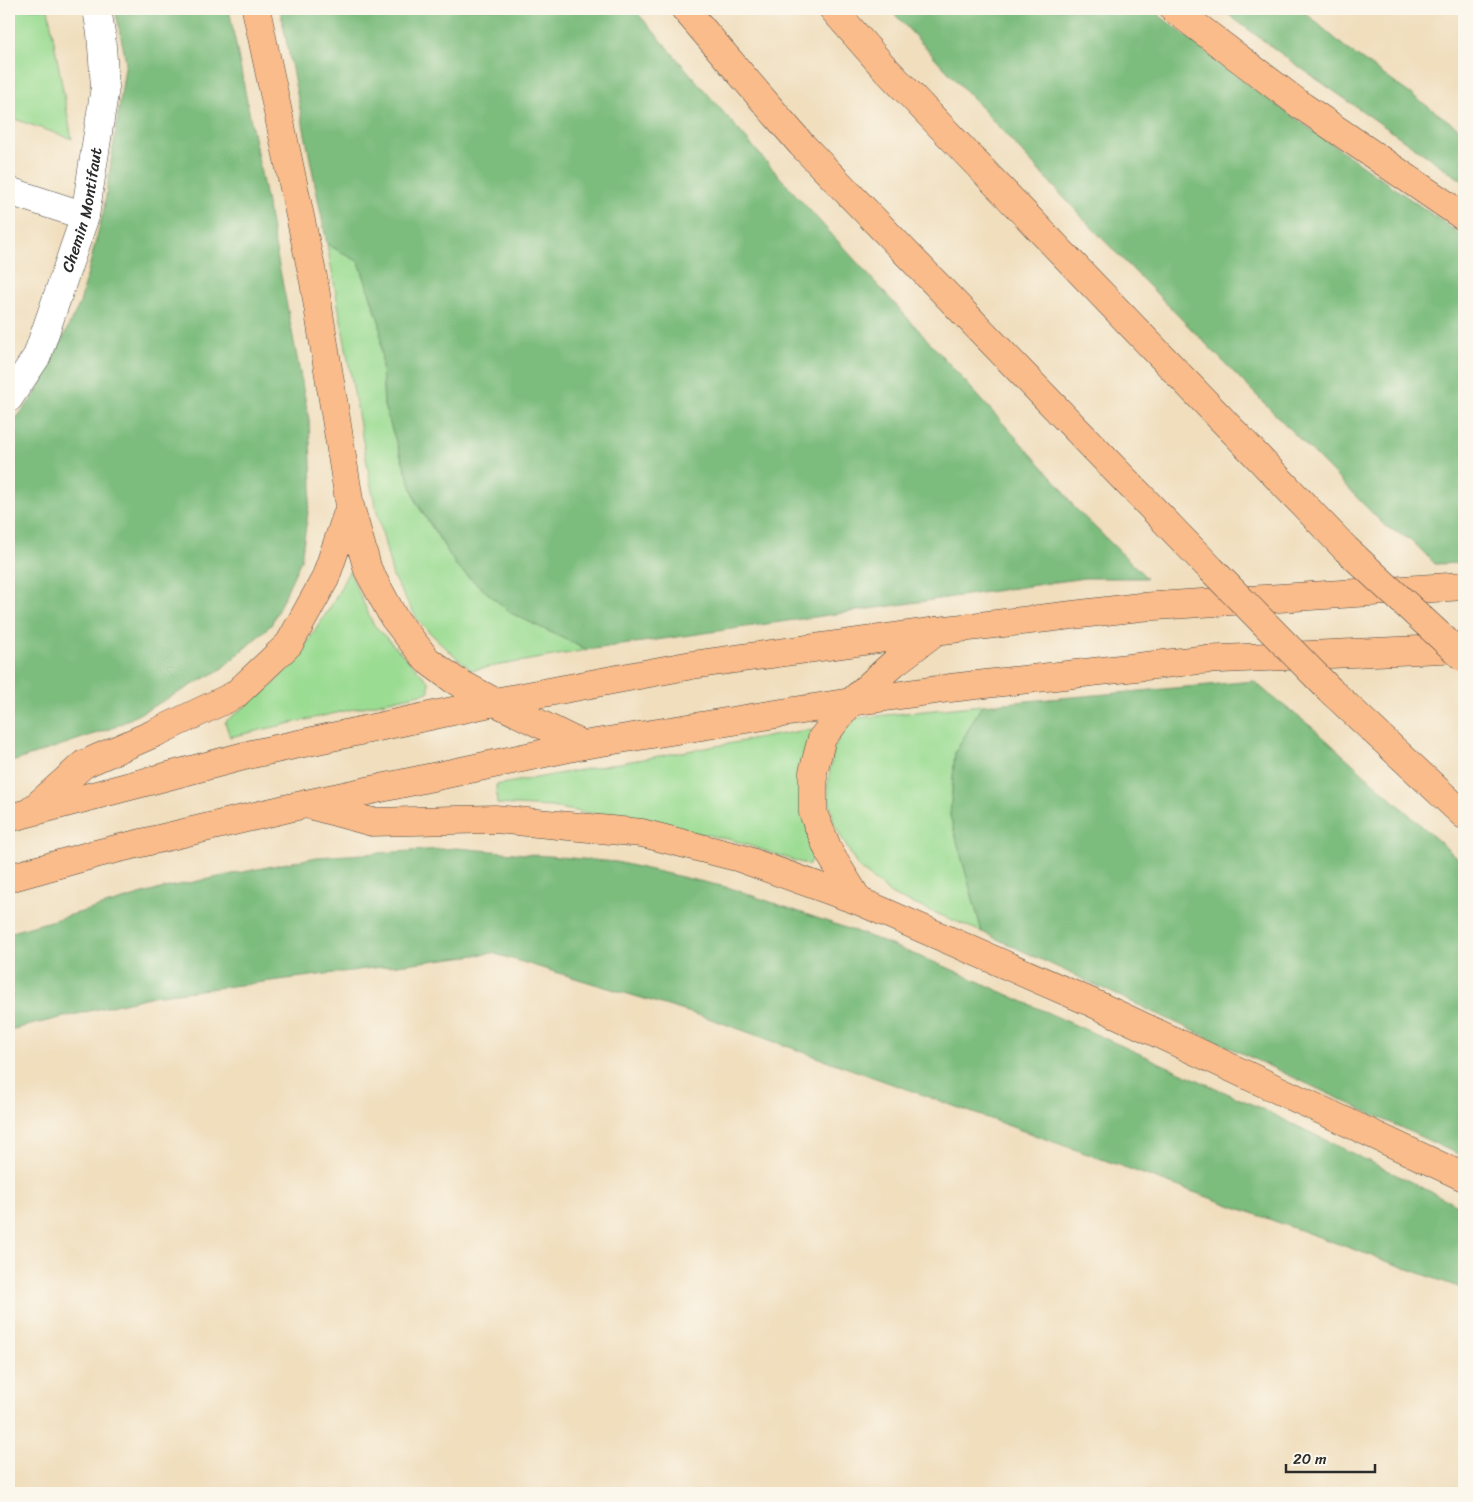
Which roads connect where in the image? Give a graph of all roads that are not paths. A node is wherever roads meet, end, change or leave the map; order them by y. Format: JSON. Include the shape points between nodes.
{"nodes":[{"id":1,"x":96,"y":9,"type":"edge"},
{"id":2,"x":256,"y":9,"type":"edge"},
{"id":3,"x":685,"y":9,"type":"edge"},
{"id":4,"x":833,"y":9,"type":"edge"},
{"id":5,"x":1174,"y":9,"type":"edge"},
{"id":6,"x":9,"y":191,"type":"edge"},
{"id":7,"x":85,"y":216,"type":"junction"},
{"id":8,"x":1464,"y":217,"type":"edge"},
{"id":9,"x":9,"y":398,"type":"edge"},
{"id":10,"x":350,"y":506,"type":"junction"},
{"id":11,"x":1464,"y":586,"type":"edge"},
{"id":12,"x":936,"y":630,"type":"junction"},
{"id":13,"x":1464,"y":648,"type":"edge"},
{"id":14,"x":1464,"y":658,"type":"edge"},
{"id":15,"x":495,"y":702,"type":"junction"},
{"id":16,"x":851,"y":702,"type":"junction"},
{"id":17,"x":583,"y":745,"type":"junction"},
{"id":18,"x":306,"y":804,"type":"junction"},
{"id":19,"x":20,"y":814,"type":"edge"},
{"id":20,"x":1464,"y":815,"type":"edge"},
{"id":21,"x":9,"y":878,"type":"edge"},
{"id":22,"x":859,"y":901,"type":"junction"},
{"id":23,"x":1464,"y":1177,"type":"edge"}],
"edges":[{"from":1,"to":7,"type":"street","name":"Chemin Montifaut","via":[[106,87]]},
{"from":2,"to":10,"type":"main road","via":[[314,282]]},
{"from":3,"to":20,"type":"main road","bridge":true,"via":[[801,144],[1211,569],[1330,690]]},
{"from":4,"to":14,"type":"main road","bridge":true,"via":[[881,64],[1346,549]]},
{"from":5,"to":8,"type":"main road","via":[[1302,106]]},
{"from":6,"to":7,"type":"street"},
{"from":7,"to":9,"type":"street","name":"Chemin Montifaut","via":[[37,356]]},
{"from":10,"to":15,"type":"main road","via":[[368,570],[394,618],[427,660],[454,680]]},
{"from":10,"to":19,"type":"main road","via":[[325,580],[289,644],[235,695],[84,764]]},
{"from":11,"to":12,"type":"main road","via":[[1140,607]]},
{"from":12,"to":15,"type":"main road","via":[[692,665]]},
{"from":12,"to":16,"type":"main road"},
{"from":13,"to":16,"type":"main road","via":[[1199,660]]},
{"from":15,"to":17,"type":"main road"},
{"from":15,"to":19,"type":"main road","via":[[252,754]]},
{"from":16,"to":17,"type":"main road"},
{"from":16,"to":22,"type":"main road","via":[[822,738],[813,772],[813,813],[830,854]]},
{"from":17,"to":18,"type":"main road"},
{"from":18,"to":21,"type":"main road"},
{"from":18,"to":22,"type":"main road","via":[[372,822],[495,819],[642,833],[740,858]]},
{"from":22,"to":23,"type":"main road","via":[[1095,1004]]}]}
